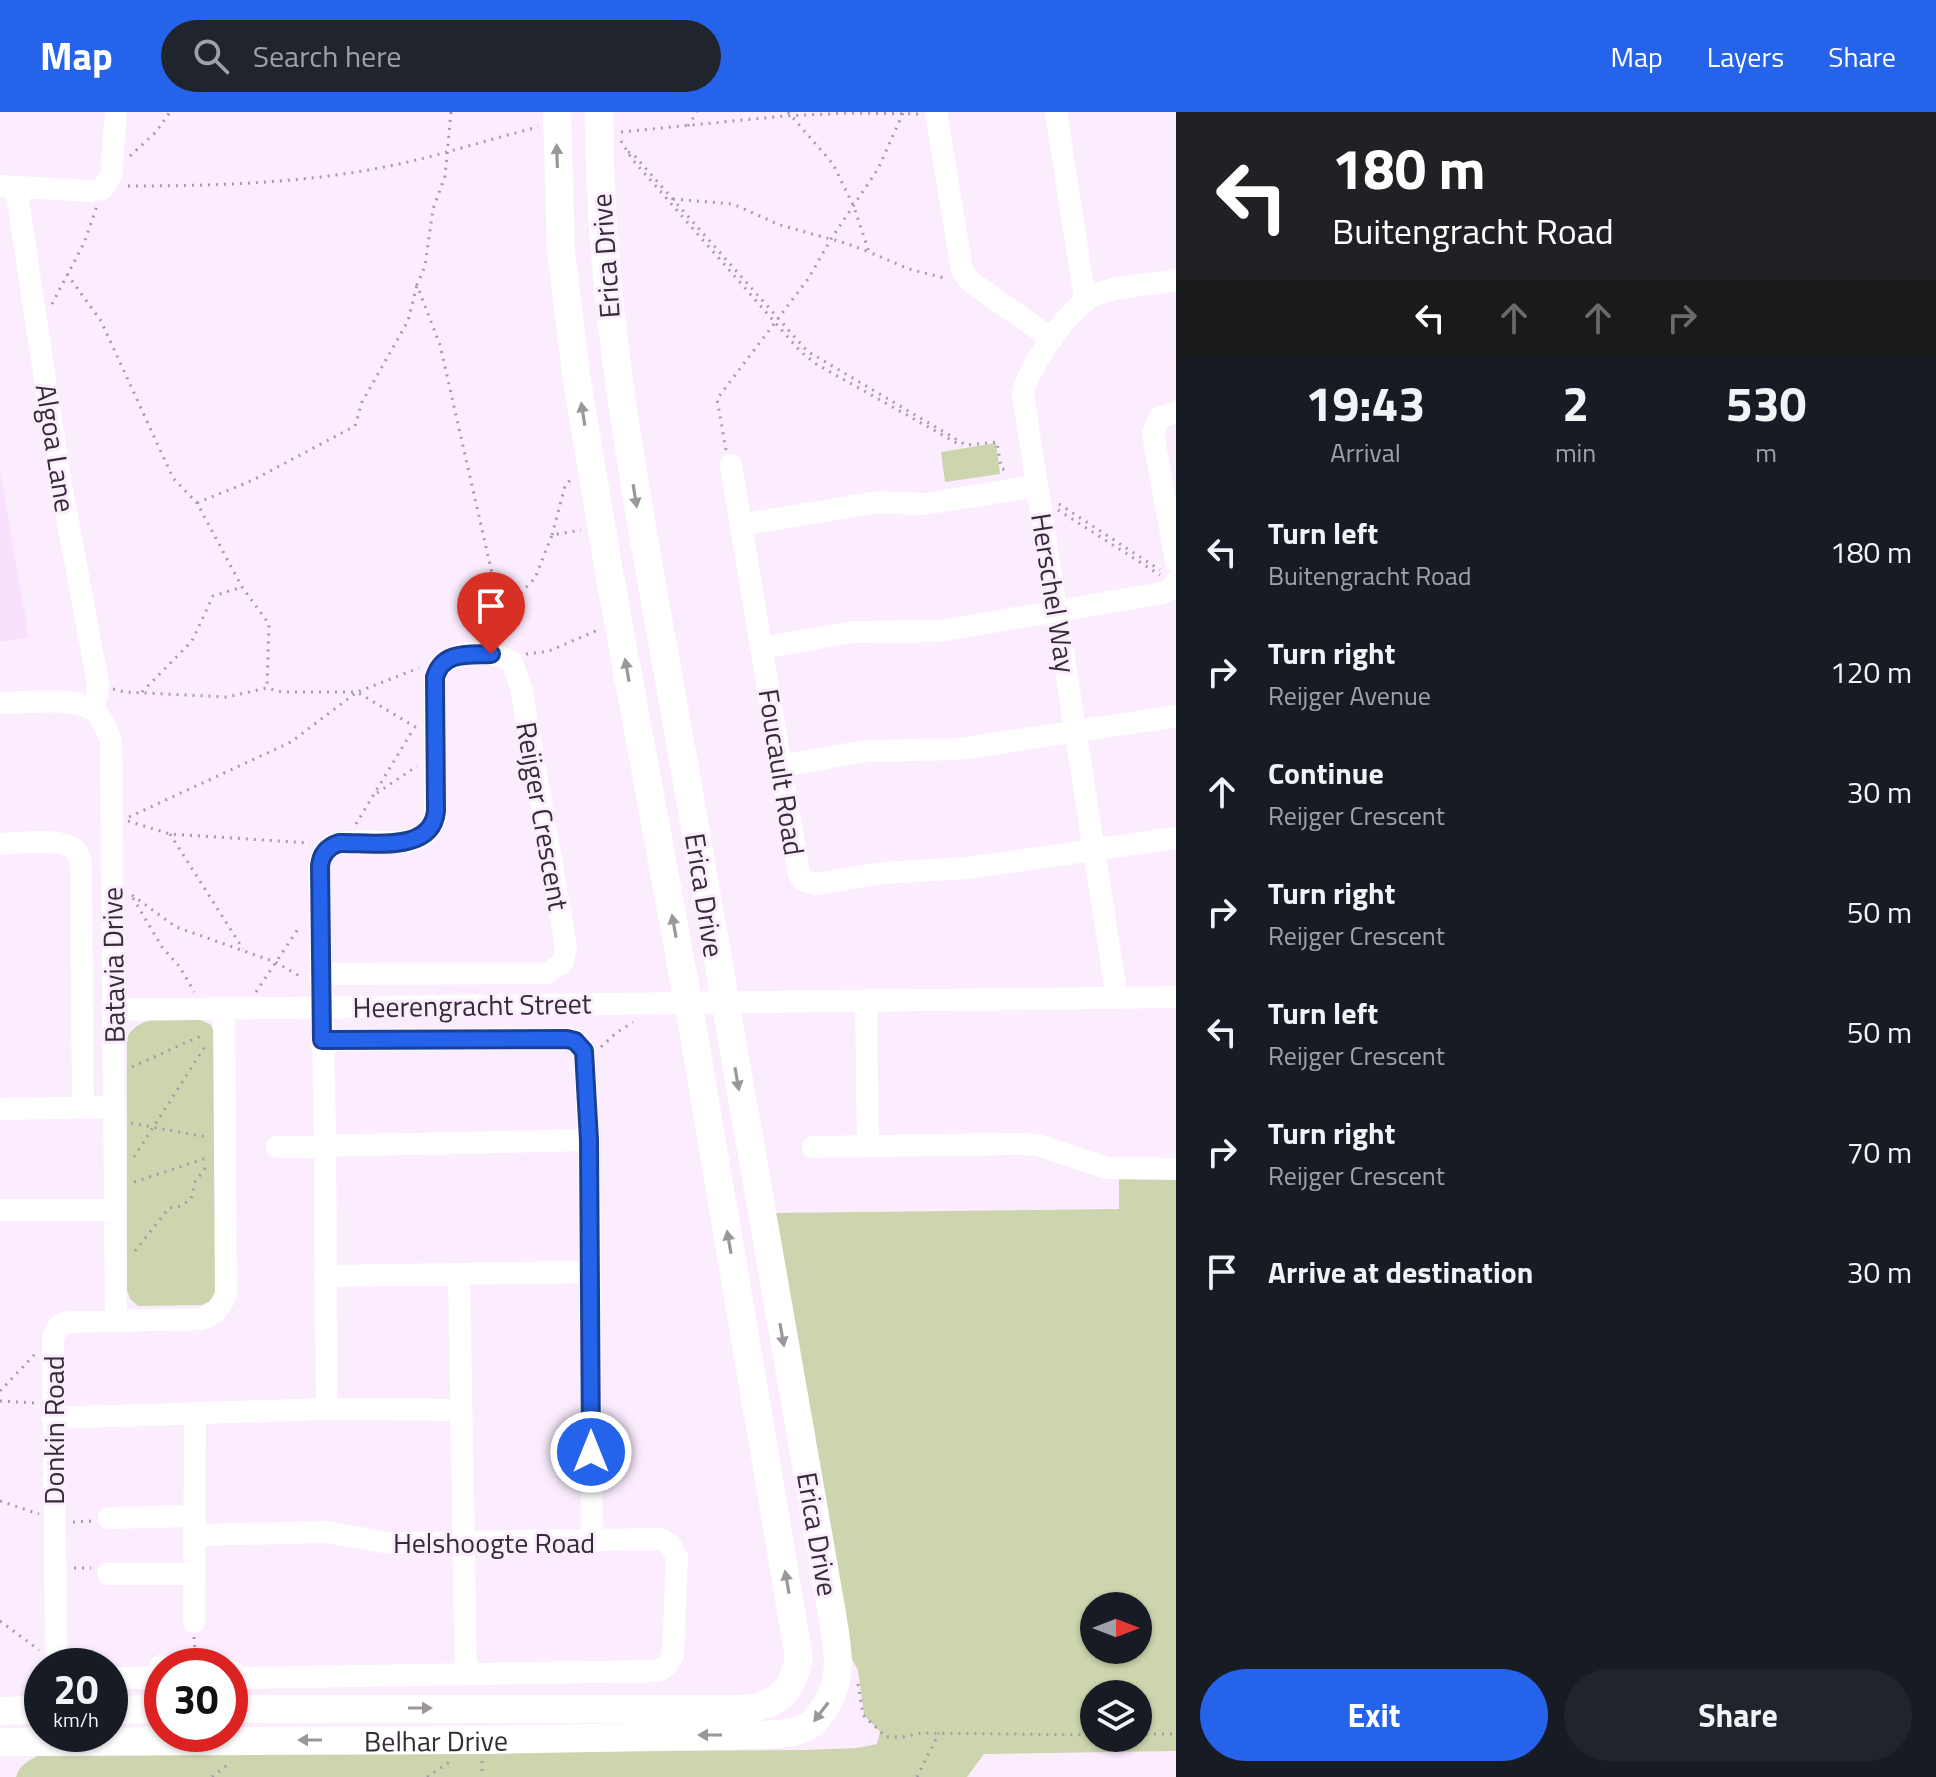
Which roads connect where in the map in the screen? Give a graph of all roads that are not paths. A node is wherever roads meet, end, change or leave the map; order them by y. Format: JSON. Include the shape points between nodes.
{"nodes":[{"id":1,"x":116,"y":112,"type":"edge"},
{"id":2,"x":1056,"y":112,"type":"edge"},
{"id":3,"x":936,"y":114,"type":"edge"},
{"id":4,"x":552,"y":116,"type":"edge"},
{"id":5,"x":607,"y":123,"type":"edge"},
{"id":6,"x":8,"y":186,"type":"edge"},
{"id":7,"x":1176,"y":280,"type":"edge"},
{"id":8,"x":1085,"y":300,"type":"junction"},
{"id":9,"x":1052,"y":339,"type":"junction"},
{"id":10,"x":1176,"y":412,"type":"edge"},
{"id":11,"x":731,"y":465,"type":"road end"},
{"id":12,"x":1041,"y":494,"type":"junction"},
{"id":13,"x":741,"y":525,"type":"junction"},
{"id":14,"x":1172,"y":574,"type":"edge"},
{"id":15,"x":1057,"y":612,"type":"junction"},
{"id":16,"x":761,"y":648,"type":"junction"},
{"id":17,"x":0,"y":703,"type":"edge"},
{"id":18,"x":92,"y":708,"type":"junction"},
{"id":19,"x":1176,"y":716,"type":"edge"},
{"id":20,"x":1076,"y":731,"type":"junction"},
{"id":21,"x":781,"y":766,"type":"junction"},
{"id":22,"x":1176,"y":838,"type":"edge"},
{"id":23,"x":0,"y":844,"type":"edge"},
{"id":24,"x":1096,"y":850,"type":"junction"},
{"id":25,"x":320,"y":978,"type":"junction"},
{"id":26,"x":1176,"y":997,"type":"edge"},
{"id":27,"x":1117,"y":998,"type":"junction"},
{"id":28,"x":866,"y":1000,"type":"junction"},
{"id":29,"x":723,"y":1002,"type":"junction"},
{"id":30,"x":688,"y":1003,"type":"junction"},
{"id":31,"x":322,"y":1007,"type":"junction"},
{"id":32,"x":224,"y":1008,"type":"junction"},
{"id":33,"x":113,"y":1010,"type":"junction"},
{"id":34,"x":322,"y":1040,"type":"junction"},
{"id":35,"x":83,"y":1107,"type":"junction"},
{"id":36,"x":0,"y":1109,"type":"edge"},
{"id":37,"x":114,"y":1114,"type":"junction"},
{"id":38,"x":589,"y":1140,"type":"junction"},
{"id":39,"x":324,"y":1146,"type":"junction"},
{"id":40,"x":868,"y":1146,"type":"junction"},
{"id":41,"x":277,"y":1147,"type":"dead end"},
{"id":42,"x":813,"y":1147,"type":"dead end"},
{"id":43,"x":1176,"y":1169,"type":"edge"},
{"id":44,"x":0,"y":1210,"type":"edge"},
{"id":45,"x":115,"y":1210,"type":"junction"},
{"id":46,"x":590,"y":1272,"type":"junction"},
{"id":47,"x":459,"y":1274,"type":"junction"},
{"id":48,"x":325,"y":1276,"type":"junction"},
{"id":49,"x":116,"y":1321,"type":"junction"},
{"id":50,"x":327,"y":1409,"type":"junction"},
{"id":51,"x":461,"y":1410,"type":"junction"},
{"id":52,"x":52,"y":1411,"type":"junction"},
{"id":53,"x":195,"y":1413,"type":"junction"},
{"id":54,"x":109,"y":1518,"type":"dead end"},
{"id":55,"x":194,"y":1526,"type":"junction"},
{"id":56,"x":463,"y":1542,"type":"junction"},
{"id":57,"x":592,"y":1542,"type":"junction"},
{"id":58,"x":108,"y":1574,"type":"road end"},
{"id":59,"x":193,"y":1574,"type":"junction"},
{"id":60,"x":194,"y":1622,"type":"road end"},
{"id":61,"x":56,"y":1648,"type":"edge"},
{"id":62,"x":799,"y":1658,"type":"joint"},
{"id":63,"x":466,"y":1674,"type":"junction"},
{"id":64,"x":248,"y":1678,"type":"edge"},
{"id":65,"x":848,"y":1679,"type":"joint"},
{"id":66,"x":248,"y":1709,"type":"edge"},
{"id":67,"x":24,"y":1710,"type":"edge"},
{"id":68,"x":0,"y":1711,"type":"edge"},
{"id":69,"x":0,"y":1742,"type":"edge"}],
"edges":[{"from":1,"to":6,"type":"street","via":[[107,177]]},
{"from":2,"to":8,"type":"street"},
{"from":3,"to":9,"type":"street","via":[[958,260],[965,276]]},
{"from":30,"to":4,"type":"main road","name":"Erica Drive","one_way":true,"via":[[576,374]]},
{"from":5,"to":29,"type":"main road","name":"Erica Drive","one_way":true,"via":[[602,244],[619,398]]},
{"from":6,"to":18,"type":"street","name":"Algoa Lane","via":[[98,684]]},
{"from":7,"to":8,"type":"street"},
{"from":8,"to":9,"type":"street","name":"Herschel Way"},
{"from":9,"to":12,"type":"street","name":"Herschel Way","via":[[1032,367],[1023,395]]},
{"from":10,"to":14,"type":"street","via":[[1159,418],[1153,434]]},
{"from":11,"to":13,"type":"street","name":"Foucault Road"},
{"from":12,"to":13,"type":"street","via":[[924,504],[878,502]]},
{"from":12,"to":15,"type":"street","name":"Herschel Way"},
{"from":13,"to":16,"type":"street","name":"Foucault Road"},
{"from":14,"to":15,"type":"street","via":[[1172,589],[1163,593]]},
{"from":15,"to":16,"type":"street","via":[[940,631],[852,632]]},
{"from":15,"to":20,"type":"street","name":"Herschel Way"},
{"from":16,"to":21,"type":"street","name":"Foucault Road"},
{"from":17,"to":18,"type":"street"},
{"from":18,"to":33,"type":"street","name":"Batavia Drive","via":[[111,740]]},
{"from":19,"to":20,"type":"street"},
{"from":20,"to":21,"type":"street","via":[[960,749],[865,751]]},
{"from":20,"to":24,"type":"street","name":"Herschel Way"},
{"from":21,"to":24,"type":"street","name":"Foucault Road","via":[[799,874],[808,883]]},
{"from":22,"to":24,"type":"street"},
{"from":23,"to":35,"type":"street","name":"Batavia Drive","via":[[67,845],[81,863]]},
{"from":24,"to":27,"type":"street","name":"Herschel Way"},
{"from":25,"to":25,"type":"street","name":"Reijger Crescent","via":[[548,973],[563,962],[566,946],[521,688],[512,662],[502,656],[458,655],[438,667],[424,728],[435,760],[435,818],[425,835],[412,841],[340,845],[320,861]]},
{"from":25,"to":31,"type":"street"},
{"from":26,"to":27,"type":"street","name":"Heerengracht Street"},
{"from":27,"to":28,"type":"street","name":"Heerengracht Street"},
{"from":28,"to":29,"type":"street","name":"Heerengracht Street"},
{"from":28,"to":40,"type":"street"},
{"from":29,"to":30,"type":"street","name":"Heerengracht Street"},
{"from":29,"to":65,"type":"main road","name":"Erica Drive","one_way":true},
{"from":30,"to":31,"type":"street","name":"Heerengracht Street"},
{"from":62,"to":30,"type":"main road","name":"Erica Drive","one_way":true},
{"from":31,"to":32,"type":"street","name":"Heerengracht Street"},
{"from":31,"to":34,"type":"street"},
{"from":32,"to":33,"type":"street","name":"Heerengracht Street"},
{"from":32,"to":49,"type":"street","name":"Donkin Road","via":[[226,1294],[221,1306],[201,1319]]},
{"from":33,"to":37,"type":"street","name":"Batavia Drive"},
{"from":34,"to":38,"type":"street","via":[[567,1039],[584,1051]]},
{"from":34,"to":39,"type":"street"},
{"from":35,"to":36,"type":"street"},
{"from":35,"to":37,"type":"street"},
{"from":37,"to":45,"type":"street","name":"Batavia Drive","via":[[120,1173]]},
{"from":38,"to":39,"type":"street"},
{"from":38,"to":46,"type":"street"},
{"from":39,"to":41,"type":"street"},
{"from":39,"to":48,"type":"street"},
{"from":40,"to":42,"type":"street"},
{"from":40,"to":43,"type":"street","via":[[1038,1145],[1107,1168]]},
{"from":44,"to":45,"type":"street"},
{"from":45,"to":49,"type":"street","name":"Batavia Drive"},
{"from":46,"to":47,"type":"street"},
{"from":46,"to":57,"type":"street"},
{"from":47,"to":48,"type":"street"},
{"from":47,"to":51,"type":"street"},
{"from":48,"to":50,"type":"street"},
{"from":49,"to":52,"type":"street","name":"Donkin Road","via":[[69,1322],[54,1333]]},
{"from":50,"to":51,"type":"street"},
{"from":50,"to":53,"type":"street"},
{"from":51,"to":56,"type":"street"},
{"from":52,"to":53,"type":"street"},
{"from":52,"to":61,"type":"street","name":"Donkin Road"},
{"from":53,"to":55,"type":"street"},
{"from":54,"to":55,"type":"street","name":"Helshoogte Road"},
{"from":55,"to":56,"type":"street","name":"Helshoogte Road","via":[[326,1532],[389,1543]]},
{"from":55,"to":59,"type":"street"},
{"from":56,"to":57,"type":"street","name":"Helshoogte Road"},
{"from":56,"to":63,"type":"street"},
{"from":57,"to":63,"type":"street","name":"Helshoogte Road","via":[[660,1539],[670,1545],[677,1557],[674,1651],[667,1665],[651,1673]]},
{"from":58,"to":59,"type":"street"},
{"from":59,"to":60,"type":"street"},
{"from":66,"to":62,"type":"main road","name":"Belhar Drive","one_way":true,"via":[[746,1709],[783,1696]]},
{"from":63,"to":64,"type":"street"},
{"from":65,"to":69,"type":"main road","name":"Belhar Drive","one_way":true,"via":[[810,1726],[788,1733]]},
{"from":67,"to":68,"type":"main road"}]}
